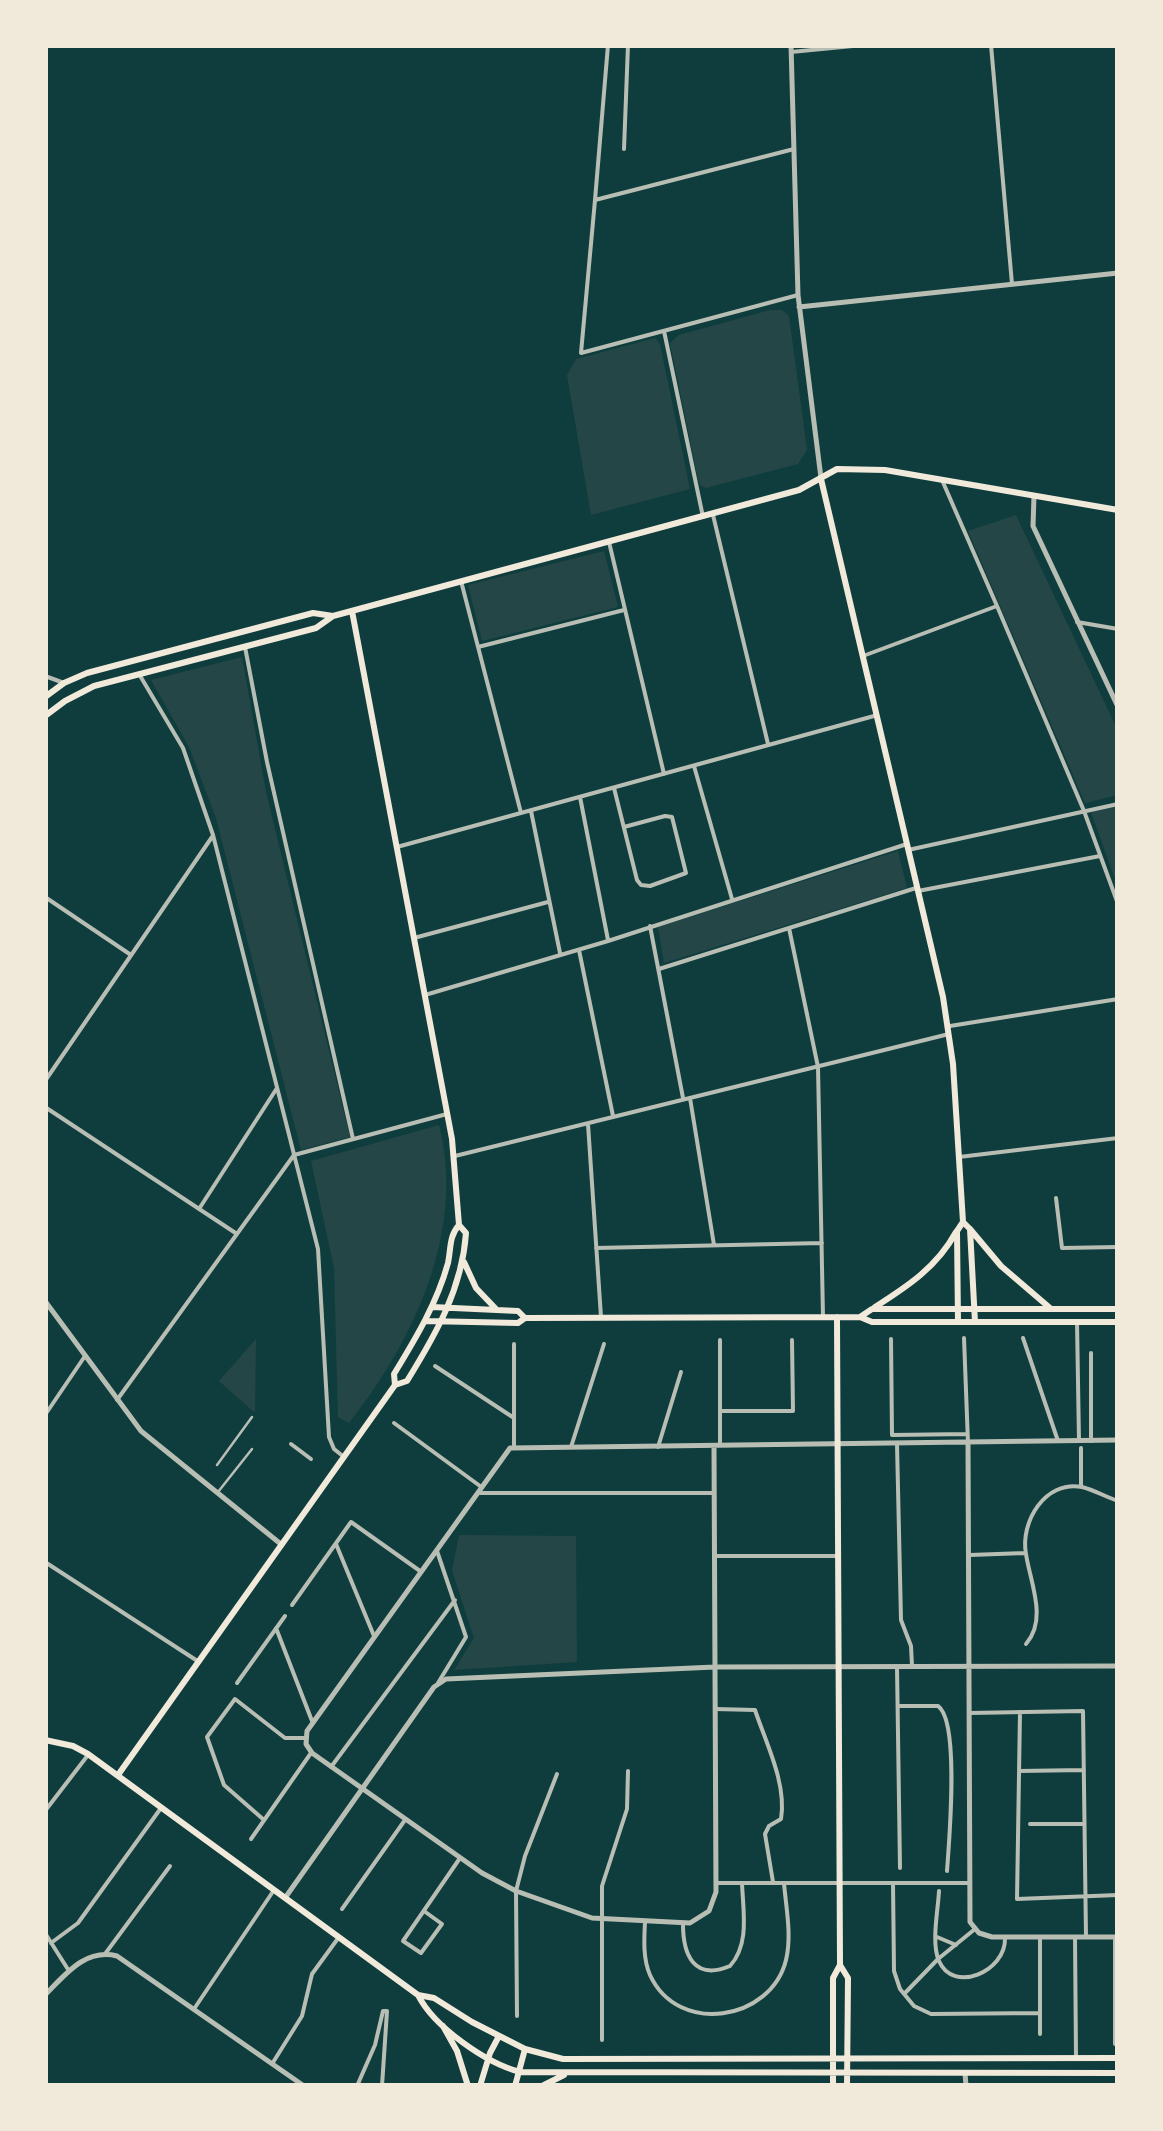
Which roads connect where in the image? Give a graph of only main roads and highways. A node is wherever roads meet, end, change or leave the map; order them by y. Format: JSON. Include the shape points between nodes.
{"nodes":[{"id":1,"x":822,"y":478,"type":"junction"},
{"id":2,"x":1118,"y":510,"type":"edge"},
{"id":3,"x":352,"y":611,"type":"junction"},
{"id":4,"x":333,"y":616,"type":"junction"},
{"id":5,"x":47,"y":707,"type":"edge"},
{"id":6,"x":963,"y":1222,"type":"junction"},
{"id":7,"x":459,"y":1225,"type":"junction"},
{"id":8,"x":970,"y":1229,"type":"junction"},
{"id":9,"x":956,"y":1231,"type":"junction"},
{"id":10,"x":464,"y":1262,"type":"junction"},
{"id":11,"x":432,"y":1307,"type":"junction"},
{"id":12,"x":449,"y":1308,"type":"junction"},
{"id":13,"x":872,"y":1309,"type":"junction"},
{"id":14,"x":958,"y":1309,"type":"junction"},
{"id":15,"x":975,"y":1309,"type":"junction"},
{"id":16,"x":1051,"y":1309,"type":"junction"},
{"id":17,"x":1118,"y":1309,"type":"edge"},
{"id":18,"x":496,"y":1310,"type":"junction"},
{"id":19,"x":860,"y":1317,"type":"junction"},
{"id":20,"x":526,"y":1318,"type":"junction"},
{"id":21,"x":837,"y":1318,"type":"junction"},
{"id":22,"x":426,"y":1320,"type":"junction"},
{"id":23,"x":443,"y":1321,"type":"junction"},
{"id":24,"x":958,"y":1322,"type":"junction"},
{"id":25,"x":975,"y":1322,"type":"junction"},
{"id":26,"x":1118,"y":1322,"type":"edge"},
{"id":27,"x":395,"y":1385,"type":"junction"},
{"id":28,"x":45,"y":1740,"type":"edge"},
{"id":29,"x":118,"y":1775,"type":"junction"},
{"id":30,"x":840,"y":1966,"type":"junction"},
{"id":31,"x":418,"y":1995,"type":"junction"},
{"id":32,"x":440,"y":2021,"type":"junction"},
{"id":33,"x":499,"y":2036,"type":"junction"},
{"id":34,"x":525,"y":2049,"type":"junction"},
{"id":35,"x":1118,"y":2058,"type":"edge"},
{"id":36,"x":487,"y":2059,"type":"junction"},
{"id":37,"x":833,"y":2060,"type":"junction"},
{"id":38,"x":848,"y":2060,"type":"junction"},
{"id":39,"x":520,"y":2072,"type":"junction"},
{"id":40,"x":575,"y":2072,"type":"junction"},
{"id":41,"x":833,"y":2074,"type":"junction"},
{"id":42,"x":848,"y":2074,"type":"junction"},
{"id":43,"x":1118,"y":2074,"type":"edge"},
{"id":44,"x":468,"y":2086,"type":"edge"},
{"id":45,"x":480,"y":2086,"type":"edge"},
{"id":46,"x":515,"y":2086,"type":"edge"},
{"id":47,"x":542,"y":2086,"type":"edge"},
{"id":48,"x":833,"y":2086,"type":"edge"},
{"id":49,"x":848,"y":2086,"type":"edge"}],
"edges":[{"from":1,"to":2,"type":"main road","via":[[850,467]]},
{"from":1,"to":3,"type":"main road","via":[[713,515]]},
{"from":1,"to":6,"type":"main road","via":[[948,1030]]},
{"from":3,"to":4,"type":"main road"},
{"from":3,"to":7,"type":"main road","via":[[448,1114]]},
{"from":4,"to":5,"type":"main road","via":[[316,628],[94,686]]},
{"from":4,"to":5,"type":"main road","via":[[313,613],[88,673],[64,683]]},
{"from":6,"to":8,"type":"main road"},
{"from":6,"to":9,"type":"main road"},
{"from":7,"to":10,"type":"main road","via":[[466,1233]]},
{"from":7,"to":11,"type":"main road"},
{"from":8,"to":15,"type":"main road"},
{"from":8,"to":16,"type":"main road","via":[[1000,1266]]},
{"from":9,"to":13,"type":"main road","via":[[922,1276]]},
{"from":9,"to":14,"type":"main road"},
{"from":10,"to":12,"type":"main road"},
{"from":10,"to":18,"type":"main road"},
{"from":11,"to":12,"type":"main road"},
{"from":11,"to":22,"type":"main road"},
{"from":12,"to":18,"type":"main road"},
{"from":12,"to":23,"type":"main road"},
{"from":13,"to":14,"type":"main road"},
{"from":13,"to":19,"type":"main road"},
{"from":14,"to":15,"type":"main road"},
{"from":14,"to":24,"type":"main road"},
{"from":15,"to":16,"type":"main road"},
{"from":15,"to":25,"type":"main road"},
{"from":16,"to":17,"type":"main road"},
{"from":18,"to":20,"type":"main road"},
{"from":19,"to":21,"type":"main road"},
{"from":19,"to":24,"type":"main road"},
{"from":20,"to":21,"type":"main road"},
{"from":20,"to":23,"type":"main road"},
{"from":21,"to":30,"type":"main road"},
{"from":22,"to":23,"type":"main road"},
{"from":22,"to":27,"type":"main road","via":[[394,1374]]},
{"from":23,"to":27,"type":"main road","via":[[408,1381]]},
{"from":24,"to":25,"type":"main road"},
{"from":25,"to":26,"type":"main road"},
{"from":27,"to":29,"type":"main road"},
{"from":28,"to":29,"type":"main road","via":[[88,1754]]},
{"from":29,"to":31,"type":"main road"},
{"from":30,"to":37,"type":"main road","via":[[833,1978]]},
{"from":30,"to":38,"type":"main road","via":[[848,1978]]},
{"from":31,"to":32,"type":"main road"},
{"from":31,"to":33,"type":"main road"},
{"from":32,"to":36,"type":"main road"},
{"from":32,"to":44,"type":"main road"},
{"from":33,"to":34,"type":"main road"},
{"from":33,"to":36,"type":"main road"},
{"from":34,"to":37,"type":"main road","via":[[574,2059]]},
{"from":34,"to":39,"type":"main road"},
{"from":35,"to":38,"type":"main road"},
{"from":36,"to":39,"type":"main road"},
{"from":36,"to":45,"type":"main road"},
{"from":37,"to":38,"type":"main road"},
{"from":37,"to":41,"type":"main road"},
{"from":38,"to":42,"type":"main road"},
{"from":39,"to":40,"type":"main road"},
{"from":39,"to":46,"type":"main road"},
{"from":40,"to":41,"type":"main road"},
{"from":40,"to":47,"type":"main road"},
{"from":41,"to":42,"type":"main road"},
{"from":41,"to":48,"type":"main road"},
{"from":42,"to":43,"type":"main road"},
{"from":42,"to":49,"type":"main road"}]}
